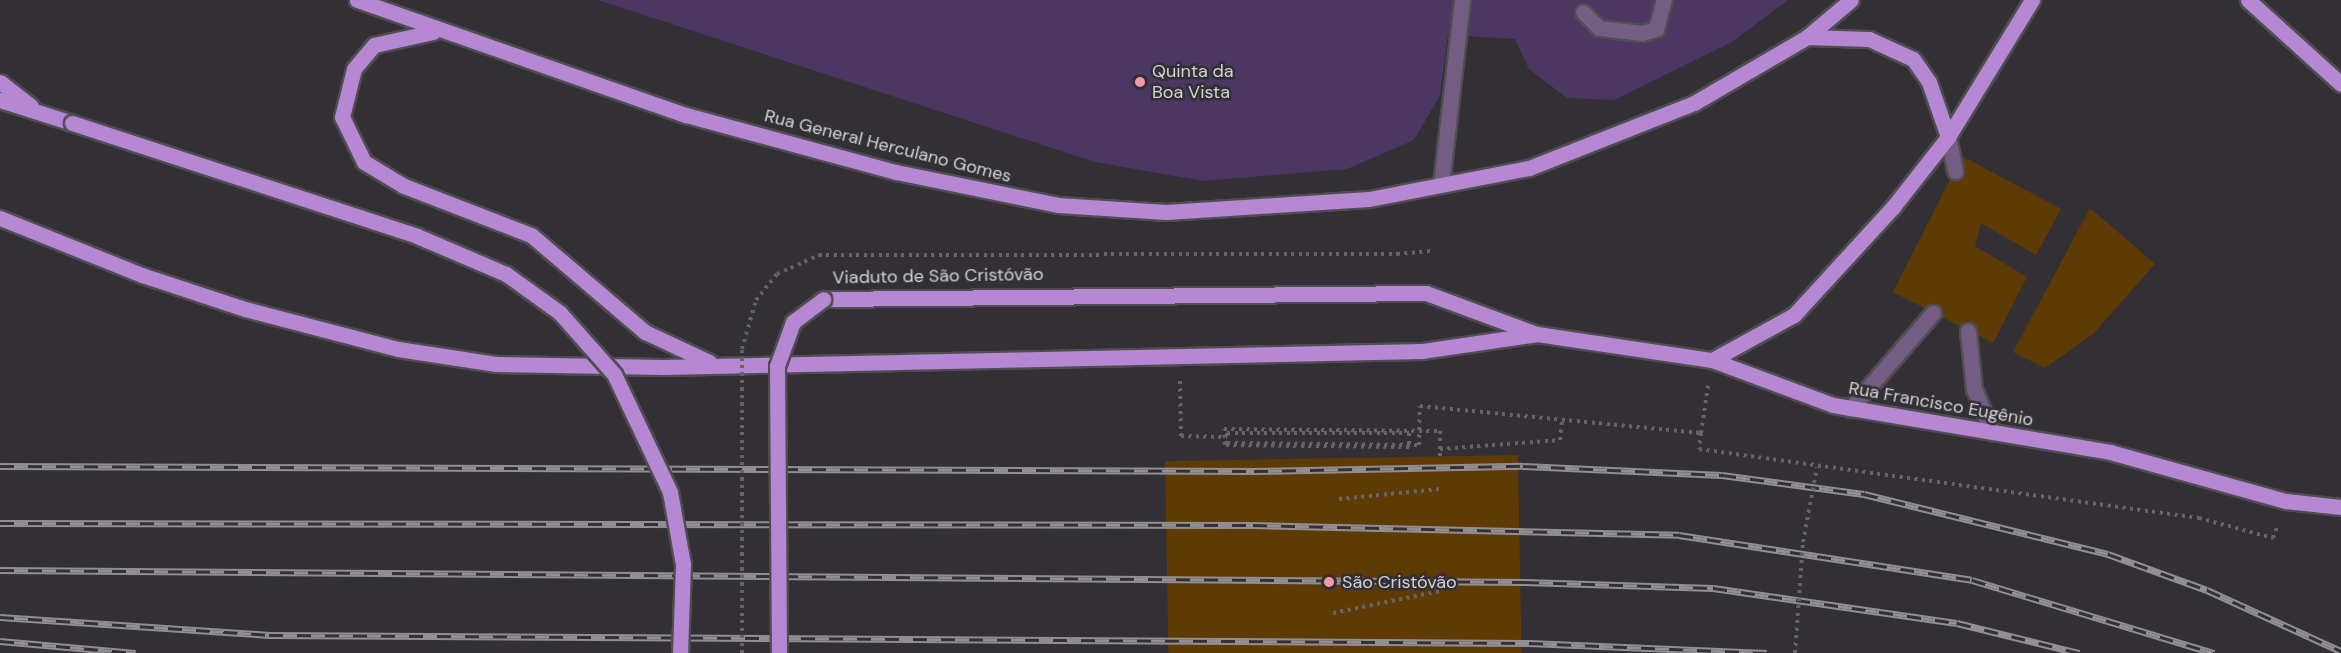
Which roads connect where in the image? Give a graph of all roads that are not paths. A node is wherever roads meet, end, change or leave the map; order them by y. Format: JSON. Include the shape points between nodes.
{"nodes":[{"id":1,"x":357,"y":0,"type":"edge"},
{"id":2,"x":1462,"y":0,"type":"edge"},
{"id":3,"x":1664,"y":0,"type":"edge"},
{"id":4,"x":1851,"y":0,"type":"edge"},
{"id":5,"x":2032,"y":0,"type":"edge"},
{"id":6,"x":2248,"y":0,"type":"edge"},
{"id":7,"x":1583,"y":12,"type":"dead end"},
{"id":8,"x":436,"y":32,"type":"junction"},
{"id":9,"x":1807,"y":37,"type":"junction"},
{"id":10,"x":0,"y":82,"type":"edge"},
{"id":11,"x":2341,"y":84,"type":"edge"},
{"id":12,"x":0,"y":100,"type":"edge"},
{"id":13,"x":38,"y":111,"type":"junction"},
{"id":14,"x":1948,"y":137,"type":"junction"},
{"id":15,"x":1954,"y":171,"type":"dead end"},
{"id":16,"x":1442,"y":184,"type":"junction"},
{"id":17,"x":0,"y":218,"type":"edge"},
{"id":18,"x":1933,"y":313,"type":"dead end"},
{"id":19,"x":1968,"y":331,"type":"dead end"},
{"id":20,"x":1537,"y":334,"type":"junction"},
{"id":21,"x":1712,"y":360,"type":"junction"},
{"id":22,"x":711,"y":363,"type":"junction"},
{"id":23,"x":1850,"y":409,"type":"junction"},
{"id":24,"x":1992,"y":432,"type":"junction"},
{"id":25,"x":2341,"y":507,"type":"edge"},
{"id":26,"x":680,"y":653,"type":"edge"},
{"id":27,"x":779,"y":653,"type":"edge"}],
"edges":[{"from":1,"to":8,"type":"main road","name":"Rua General Herculano Gomes"},
{"from":2,"to":16,"type":"street"},
{"from":3,"to":7,"type":"street","via":[[1656,29],[1642,33],[1599,28]]},
{"from":4,"to":9,"type":"main road","name":"Rua General Herculano Gomes"},
{"from":5,"to":14,"type":"main road"},
{"from":6,"to":11,"type":"main road"},
{"from":8,"to":16,"type":"main road","name":"Rua General Herculano Gomes","via":[[758,135],[896,172],[1058,205],[1224,212],[1369,199]]},
{"from":8,"to":22,"type":"main road","via":[[388,39],[361,57],[342,117],[364,162],[404,186],[531,235],[645,332]]},
{"from":9,"to":14,"type":"main road","via":[[1869,39],[1913,59],[1929,82]]},
{"from":9,"to":16,"type":"main road","name":"Rua General Herculano Gomes","via":[[1694,103],[1528,168]]},
{"from":10,"to":13,"type":"main road"},
{"from":12,"to":13,"type":"main road"},
{"from":13,"to":26,"type":"main road","bridge":true,"via":[[426,239],[506,274],[560,313],[614,374],[670,492],[683,564]]},
{"from":14,"to":15,"type":"street"},
{"from":14,"to":21,"type":"main road","via":[[1893,207],[1794,315]]},
{"from":17,"to":22,"type":"main road","via":[[152,279],[398,349],[564,368]]},
{"from":18,"to":23,"type":"street"},
{"from":19,"to":24,"type":"street","via":[[1974,389]]},
{"from":20,"to":21,"type":"main road","name":"Rua Francisco Eugênio"},
{"from":20,"to":22,"type":"main road","via":[[1422,351]]},
{"from":20,"to":27,"type":"main road","name":"Viaduto de São Cristóvão","bridge":true,"via":[[1426,293],[1398,289],[845,295],[813,304],[785,336],[777,366]]},
{"from":21,"to":23,"type":"main road","name":"Rua Francisco Eugênio"},
{"from":23,"to":24,"type":"main road","name":"Rua Francisco Eugênio"},
{"from":24,"to":25,"type":"main road","name":"Rua Francisco Eugênio","via":[[2110,453],[2286,501]]}]}
